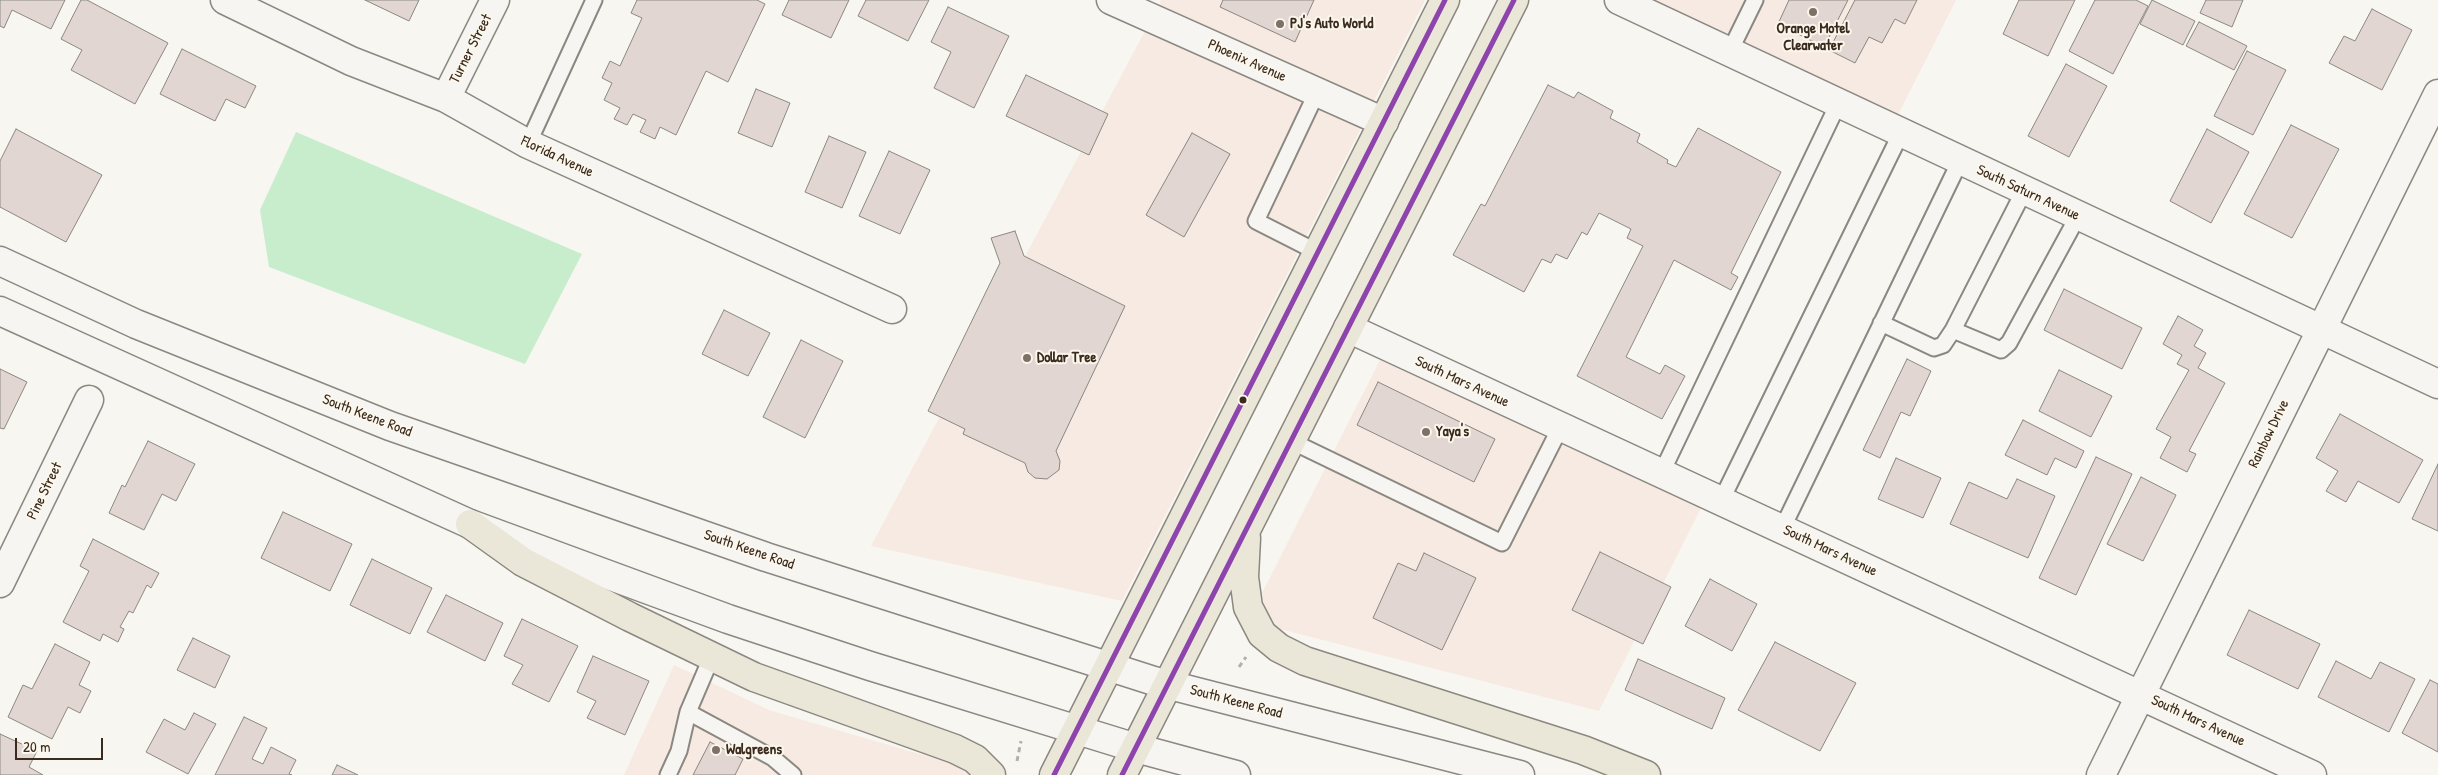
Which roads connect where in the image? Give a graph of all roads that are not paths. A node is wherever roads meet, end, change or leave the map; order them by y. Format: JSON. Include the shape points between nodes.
{"nodes":[{"id":1,"x":224,"y":0,"type":"edge"},
{"id":2,"x":495,"y":0,"type":"edge"},
{"id":3,"x":594,"y":0,"type":"edge"},
{"id":4,"x":1111,"y":0,"type":"edge"},
{"id":5,"x":1446,"y":0,"type":"edge"},
{"id":6,"x":1514,"y":0,"type":"edge"},
{"id":7,"x":1619,"y":0,"type":"edge"},
{"id":8,"x":1755,"y":0,"type":"edge"},
{"id":9,"x":1729,"y":53,"type":"junction"},
{"id":10,"x":1317,"y":92,"type":"junction"},
{"id":11,"x":2438,"y":94,"type":"edge"},
{"id":12,"x":446,"y":98,"type":"junction"},
{"id":13,"x":1838,"y":104,"type":"junction"},
{"id":14,"x":1384,"y":122,"type":"junction"},
{"id":15,"x":1900,"y":133,"type":"junction"},
{"id":16,"x":528,"y":144,"type":"junction"},
{"id":17,"x":1960,"y":161,"type":"junction"},
{"id":18,"x":2024,"y":191,"type":"junction"},
{"id":19,"x":2078,"y":216,"type":"junction"},
{"id":20,"x":1317,"y":252,"type":"junction"},
{"id":21,"x":0,"y":261,"type":"edge"},
{"id":22,"x":892,"y":309,"type":"dead end"},
{"id":23,"x":0,"y":311,"type":"edge"},
{"id":24,"x":1882,"y":323,"type":"junction"},
{"id":25,"x":1348,"y":328,"type":"junction"},
{"id":26,"x":2321,"y":329,"type":"junction"},
{"id":27,"x":1953,"y":330,"type":"junction"},
{"id":28,"x":2438,"y":384,"type":"edge"},
{"id":29,"x":89,"y":400,"type":"dead end"},
{"id":30,"x":1560,"y":428,"type":"junction"},
{"id":31,"x":1291,"y":441,"type":"junction"},
{"id":32,"x":1662,"y":474,"type":"junction"},
{"id":33,"x":1721,"y":501,"type":"junction"},
{"id":34,"x":470,"y":524,"type":"junction"},
{"id":35,"x":1247,"y":527,"type":"junction"},
{"id":36,"x":1782,"y":529,"type":"junction"},
{"id":37,"x":0,"y":582,"type":"edge"},
{"id":38,"x":712,"y":656,"type":"junction"},
{"id":39,"x":1108,"y":667,"type":"junction"},
{"id":40,"x":1166,"y":684,"type":"junction"},
{"id":41,"x":2141,"y":694,"type":"junction"},
{"id":42,"x":688,"y":712,"type":"junction"},
{"id":43,"x":1077,"y":729,"type":"junction"},
{"id":44,"x":1136,"y":748,"type":"junction"},
{"id":45,"x":668,"y":775,"type":"edge"},
{"id":46,"x":793,"y":775,"type":"edge"},
{"id":47,"x":991,"y":775,"type":"edge"},
{"id":48,"x":1054,"y":775,"type":"edge"},
{"id":49,"x":1122,"y":775,"type":"edge"},
{"id":50,"x":1236,"y":775,"type":"edge"},
{"id":51,"x":1520,"y":775,"type":"edge"},
{"id":52,"x":1646,"y":775,"type":"edge"},
{"id":53,"x":2101,"y":775,"type":"edge"},
{"id":54,"x":2312,"y":775,"type":"edge"}],
"edges":[{"from":1,"to":12,"type":"street","name":"Florida Avenue","via":[[351,61]]},
{"from":2,"to":12,"type":"street","name":"Turner Street"},
{"from":3,"to":16,"type":"lane"},
{"from":4,"to":10,"type":"street","name":"Phoenix Avenue"},
{"from":5,"to":14,"type":"main road"},
{"from":6,"to":25,"type":"main road"},
{"from":7,"to":9,"type":"street","name":"South Saturn Avenue"},
{"from":8,"to":9,"type":"lane"},
{"from":9,"to":13,"type":"street","name":"South Saturn Avenue"},
{"from":10,"to":14,"type":"street","name":"Phoenix Avenue"},
{"from":10,"to":20,"type":"lane","via":[[1256,221]]},
{"from":11,"to":26,"type":"street","name":"Rainbow Drive"},
{"from":12,"to":16,"type":"street","name":"Florida Avenue"},
{"from":13,"to":15,"type":"street","name":"South Saturn Avenue"},
{"from":13,"to":32,"type":"lane"},
{"from":14,"to":20,"type":"main road"},
{"from":15,"to":17,"type":"street","name":"South Saturn Avenue"},
{"from":15,"to":33,"type":"lane"},
{"from":16,"to":22,"type":"street","name":"Florida Avenue"},
{"from":17,"to":18,"type":"street","name":"South Saturn Avenue"},
{"from":17,"to":24,"type":"lane"},
{"from":18,"to":19,"type":"street","name":"South Saturn Avenue"},
{"from":18,"to":27,"type":"lane"},
{"from":19,"to":26,"type":"street","name":"South Saturn Avenue"},
{"from":19,"to":27,"type":"lane","via":[[2009,344],[2001,350],[1994,349]]},
{"from":20,"to":39,"type":"main road"},
{"from":21,"to":39,"type":"street","name":"South Keene Road","via":[[136,324],[390,426],[766,557]]},
{"from":23,"to":34,"type":"street"},
{"from":24,"to":27,"type":"lane","via":[[1934,348],[1943,345]]},
{"from":24,"to":36,"type":"lane"},
{"from":25,"to":30,"type":"street","name":"South Mars Avenue"},
{"from":25,"to":31,"type":"main road"},
{"from":26,"to":28,"type":"street","name":"South Saturn Avenue"},
{"from":26,"to":41,"type":"street","name":"Rainbow Drive"},
{"from":29,"to":37,"type":"street","name":"Pine Street"},
{"from":30,"to":31,"type":"lane","via":[[1502,544]]},
{"from":30,"to":32,"type":"street","name":"South Mars Avenue"},
{"from":31,"to":35,"type":"main road"},
{"from":32,"to":33,"type":"street","name":"South Mars Avenue"},
{"from":33,"to":36,"type":"street","name":"South Mars Avenue"},
{"from":34,"to":38,"type":"main road","via":[[524,562]]},
{"from":34,"to":43,"type":"street","via":[[728,619]]},
{"from":35,"to":40,"type":"main road"},
{"from":35,"to":52,"type":"main road","via":[[1244,577],[1248,607],[1262,634],[1279,648],[1304,662],[1583,750]]},
{"from":36,"to":41,"type":"street","name":"South Mars Avenue"},
{"from":38,"to":42,"type":"lane"},
{"from":38,"to":47,"type":"main road","via":[[754,677],[955,749],[976,759]]},
{"from":39,"to":40,"type":"street","name":"South Keene Road"},
{"from":39,"to":43,"type":"main road"},
{"from":40,"to":44,"type":"main road"},
{"from":40,"to":51,"type":"street","name":"South Keene Road"},
{"from":41,"to":53,"type":"street","name":"Rainbow Drive"},
{"from":41,"to":54,"type":"street","name":"South Mars Avenue"},
{"from":42,"to":45,"type":"lane","via":[[679,751]]},
{"from":42,"to":46,"type":"lane","via":[[773,758]]},
{"from":43,"to":44,"type":"street"},
{"from":43,"to":48,"type":"main road"},
{"from":44,"to":49,"type":"main road"},
{"from":44,"to":50,"type":"street"}]}
